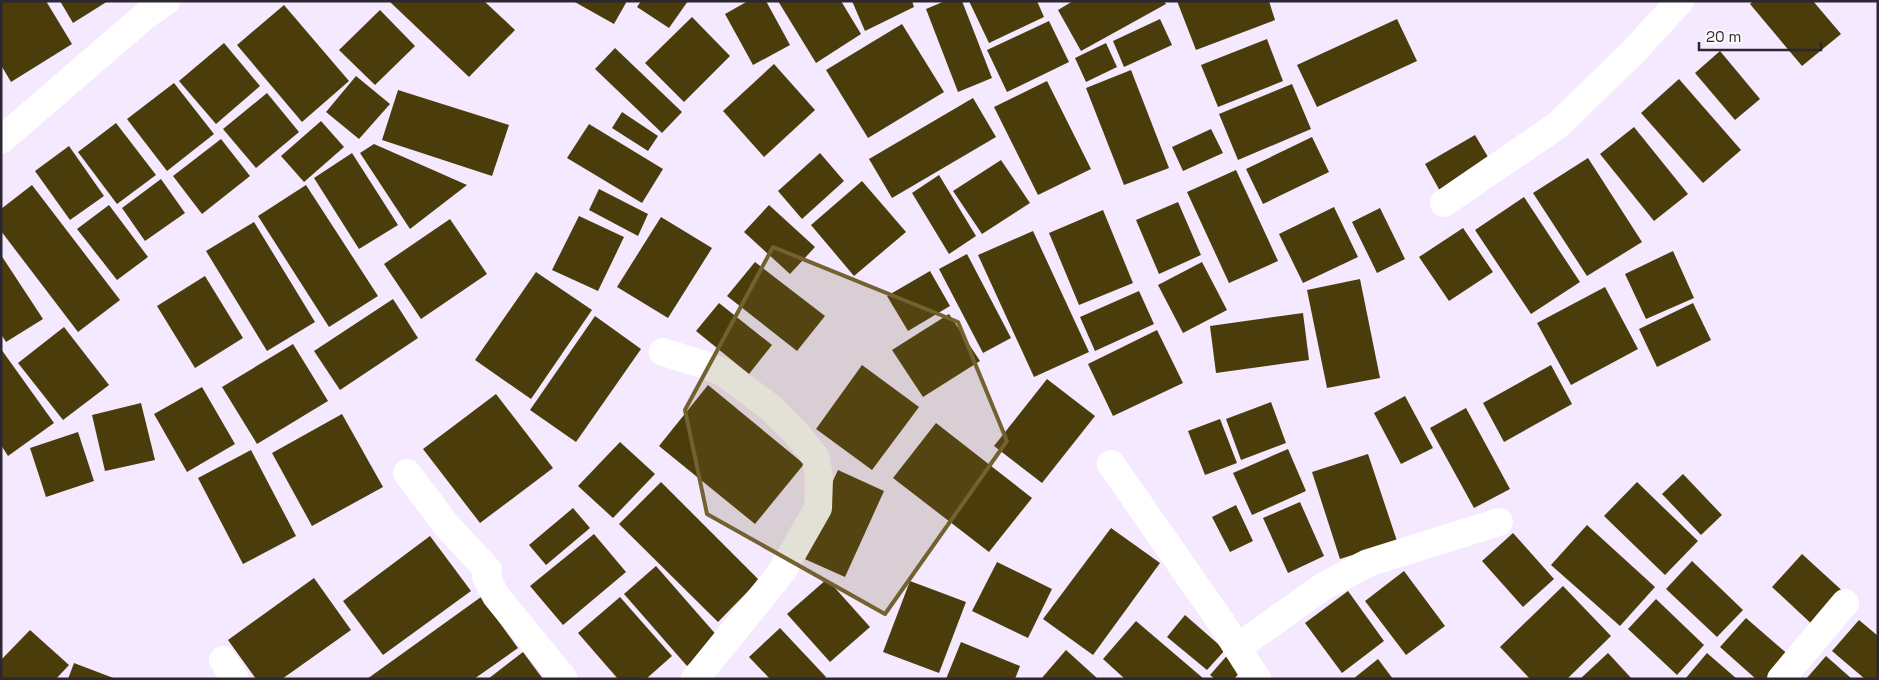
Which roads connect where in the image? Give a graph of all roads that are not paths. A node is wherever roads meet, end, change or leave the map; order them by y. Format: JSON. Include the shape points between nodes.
{"nodes":[{"id":1,"x":166,"y":1,"type":"edge"},
{"id":2,"x":1680,"y":1,"type":"edge"},
{"id":3,"x":1,"y":140,"type":"edge"},
{"id":4,"x":1444,"y":203,"type":"dead end"},
{"id":5,"x":663,"y":352,"type":"dead end"},
{"id":6,"x":1111,"y":464,"type":"dead end"},
{"id":7,"x":407,"y":473,"type":"dead end"},
{"id":8,"x":1498,"y":522,"type":"dead end"},
{"id":9,"x":1845,"y":603,"type":"dead end"},
{"id":10,"x":1237,"y":648,"type":"junction"},
{"id":11,"x":1256,"y":678,"type":"edge"},
{"id":12,"x":564,"y":679,"type":"edge"},
{"id":13,"x":695,"y":679,"type":"edge"},
{"id":14,"x":1781,"y":679,"type":"edge"}],
"edges":[{"from":1,"to":3,"type":"street"},
{"from":2,"to":4,"type":"street","via":[[1558,125]]},
{"from":5,"to":13,"type":"street","via":[[724,373],[770,407],[816,458],[819,478],[818,508],[781,573]]},
{"from":6,"to":10,"type":"street"},
{"from":7,"to":12,"type":"street","via":[[447,526],[488,570],[486,577],[496,596]]},
{"from":8,"to":10,"type":"street","via":[[1368,563],[1324,586]]},
{"from":9,"to":14,"type":"street"},
{"from":10,"to":11,"type":"street"}]}
